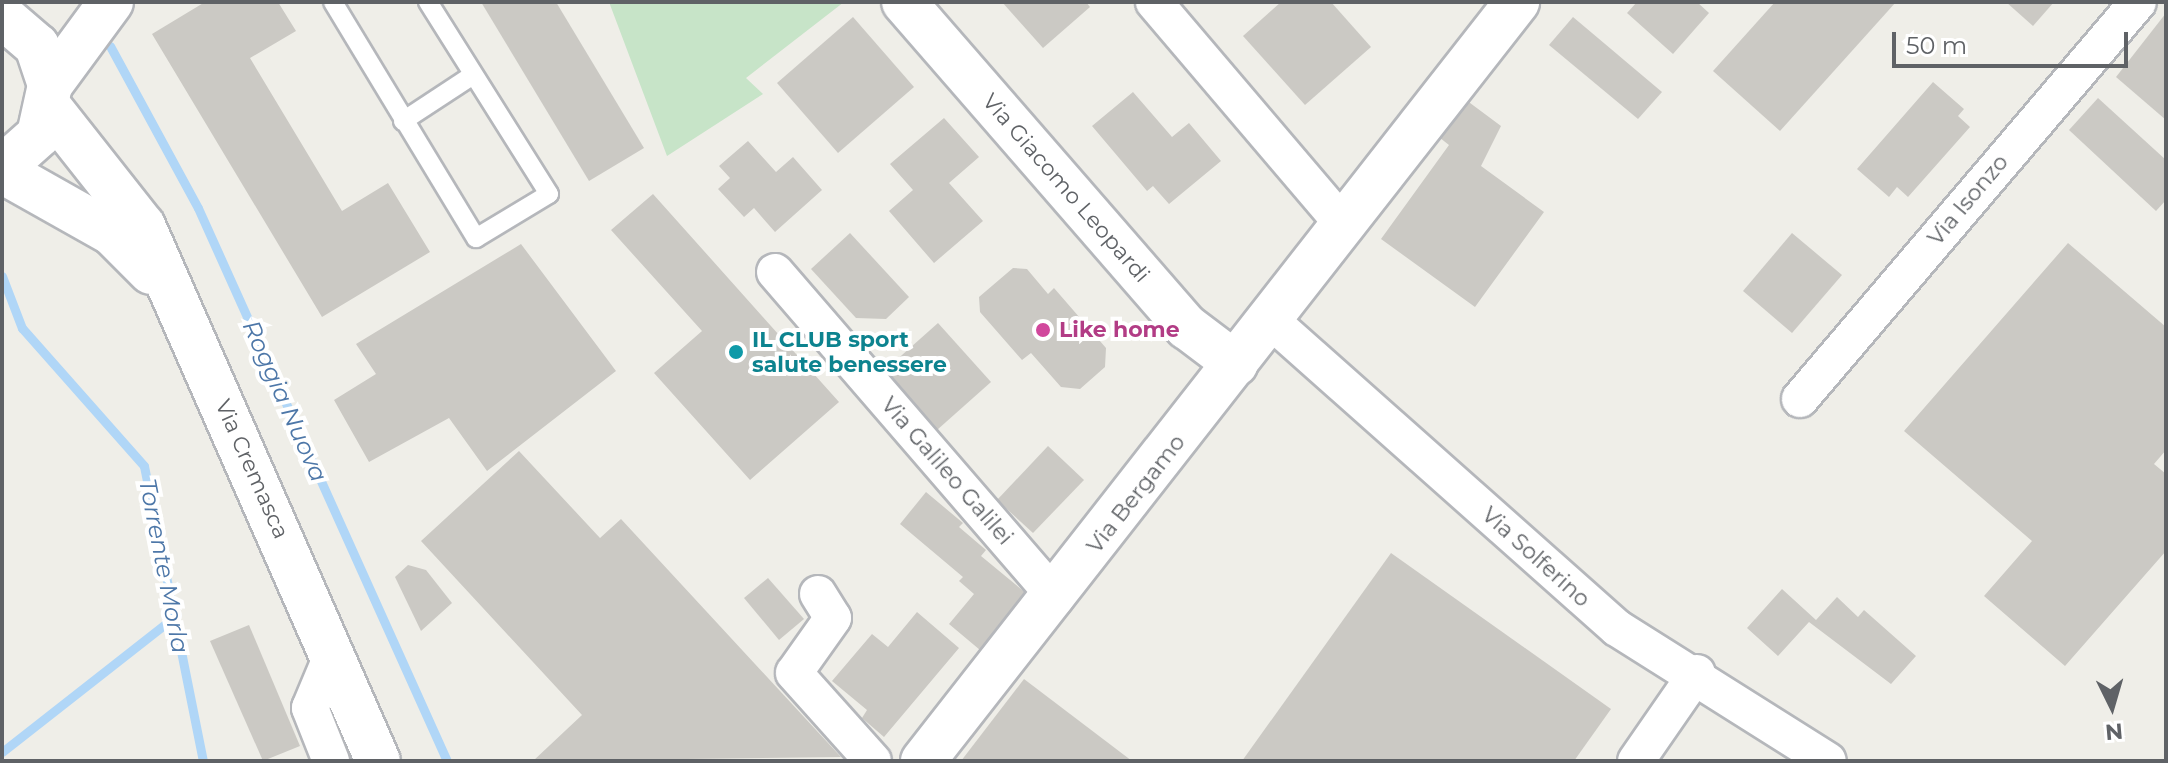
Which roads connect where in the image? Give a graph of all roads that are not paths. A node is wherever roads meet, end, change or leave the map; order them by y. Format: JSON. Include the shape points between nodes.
{"nodes":[{"id":1,"x":333,"y":2,"type":"edge"},
{"id":2,"x":428,"y":2,"type":"edge"},
{"id":3,"x":904,"y":2,"type":"edge"},
{"id":4,"x":1154,"y":2,"type":"edge"},
{"id":5,"x":1517,"y":2,"type":"edge"},
{"id":6,"x":2138,"y":2,"type":"edge"},
{"id":7,"x":108,"y":5,"type":"edge"},
{"id":8,"x":28,"y":47,"type":"edge"},
{"id":9,"x":473,"y":75,"type":"junction"},
{"id":10,"x":403,"y":121,"type":"junction"},
{"id":11,"x":2,"y":169,"type":"edge"},
{"id":12,"x":1342,"y":223,"type":"junction"},
{"id":13,"x":775,"y":272,"type":"dead end"},
{"id":14,"x":167,"y":288,"type":"junction"},
{"id":15,"x":1269,"y":319,"type":"junction"},
{"id":16,"x":1236,"y":364,"type":"junction"},
{"id":17,"x":1800,"y":399,"type":"dead end"},
{"id":18,"x":818,"y":594,"type":"dead end"},
{"id":19,"x":1056,"y":597,"type":"junction"},
{"id":20,"x":333,"y":653,"type":"junction"},
{"id":21,"x":1697,"y":673,"type":"junction"},
{"id":22,"x":331,"y":761,"type":"edge"},
{"id":23,"x":378,"y":761,"type":"edge"},
{"id":24,"x":873,"y":761,"type":"edge"},
{"id":25,"x":923,"y":761,"type":"edge"},
{"id":26,"x":1636,"y":761,"type":"edge"},
{"id":27,"x":1828,"y":761,"type":"edge"}],
"edges":[{"from":1,"to":10,"type":"lane"},
{"from":2,"to":9,"type":"lane"},
{"from":3,"to":16,"type":"street","name":"Via Giacomo Leopardi","via":[[1187,327]]},
{"from":4,"to":12,"type":"street"},
{"from":5,"to":12,"type":"street","name":"Via Bergamo"},
{"from":6,"to":17,"type":"street","name":"Via Isonzo"},
{"from":7,"to":8,"type":"street"},
{"from":8,"to":11,"type":"street","name":"Via Cremasca","via":[[28,150]]},
{"from":8,"to":14,"type":"street","name":"Via Cremasca","via":[[143,226]]},
{"from":9,"to":10,"type":"lane"},
{"from":9,"to":10,"type":"lane","via":[[549,194],[476,238]]},
{"from":11,"to":14,"type":"street","name":"Via Cremasca","via":[[112,233]]},
{"from":12,"to":15,"type":"street","name":"Via Bergamo"},
{"from":13,"to":19,"type":"street","name":"Via Galileo Galilei"},
{"from":14,"to":20,"type":"street","name":"Via Cremasca"},
{"from":15,"to":16,"type":"street","name":"Via Bergamo"},
{"from":15,"to":21,"type":"street","name":"Via Solferino","via":[[1617,628]]},
{"from":16,"to":19,"type":"street","name":"Via Bergamo"},
{"from":18,"to":24,"type":"street","via":[[833,618],[794,673]]},
{"from":19,"to":25,"type":"street","name":"Via Bergamo"},
{"from":20,"to":22,"type":"street","via":[[310,708]]},
{"from":20,"to":23,"type":"street","name":"Via Cremasca"},
{"from":21,"to":26,"type":"street"},
{"from":21,"to":27,"type":"street","name":"Via Solferino"}]}
